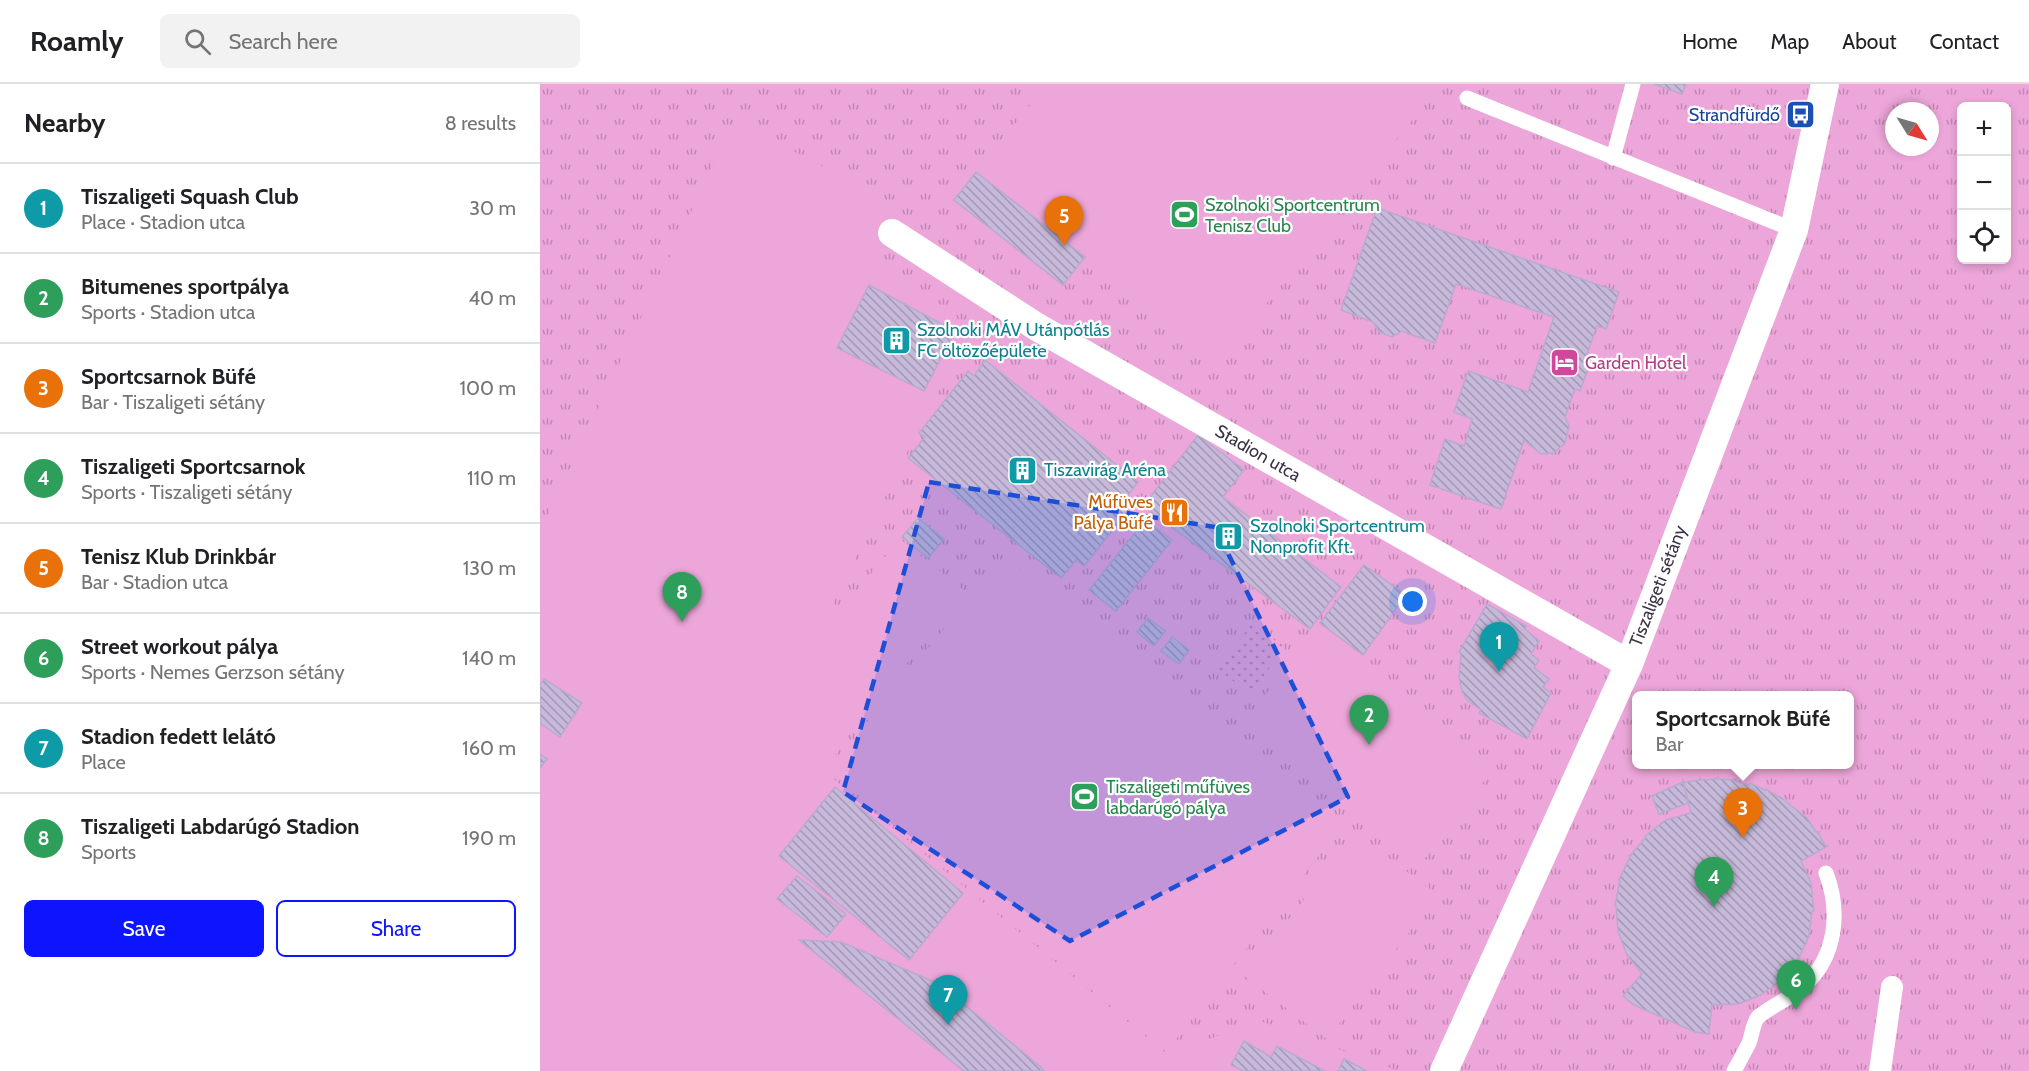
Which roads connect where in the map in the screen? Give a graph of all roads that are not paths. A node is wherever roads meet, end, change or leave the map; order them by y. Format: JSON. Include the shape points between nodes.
{"nodes":[{"id":1,"x":1633,"y":84,"type":"edge"},
{"id":2,"x":1825,"y":84,"type":"edge"},
{"id":3,"x":1467,"y":98,"type":"dead end"},
{"id":4,"x":1613,"y":158,"type":"junction"},
{"id":5,"x":1794,"y":230,"type":"junction"},
{"id":6,"x":892,"y":233,"type":"dead end"},
{"id":7,"x":1629,"y":664,"type":"junction"},
{"id":8,"x":1826,"y":873,"type":"dead end"},
{"id":9,"x":1892,"y":987,"type":"dead end"},
{"id":10,"x":1444,"y":1071,"type":"edge"},
{"id":11,"x":1734,"y":1071,"type":"edge"},
{"id":12,"x":1880,"y":1071,"type":"edge"}],
"edges":[{"from":1,"to":4,"type":"lane"},
{"from":2,"to":5,"type":"street","name":"Tiszaligeti sétány"},
{"from":3,"to":4,"type":"lane"},
{"from":4,"to":5,"type":"lane"},
{"from":5,"to":7,"type":"street","name":"Tiszaligeti sétány"},
{"from":6,"to":7,"type":"street","name":"Stadion utca","via":[[1037,327]]},
{"from":7,"to":10,"type":"street","name":"Tiszaligeti sétány"},
{"from":8,"to":11,"type":"lane","via":[[1835,910],[1833,938],[1824,962],[1805,985],[1756,1019]]},
{"from":9,"to":12,"type":"street"}]}
